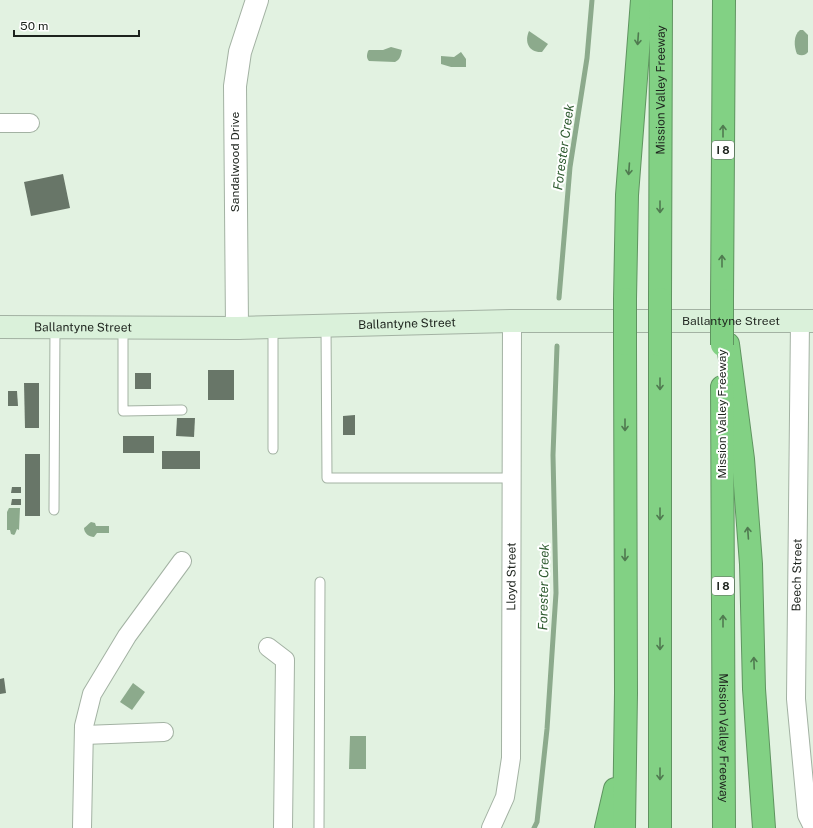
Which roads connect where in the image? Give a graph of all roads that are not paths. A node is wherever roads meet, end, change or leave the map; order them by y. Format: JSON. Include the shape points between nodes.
{"nodes":[{"id":1,"x":257,"y":0,"type":"edge"},
{"id":2,"x":642,"y":0,"type":"edge"},
{"id":3,"x":661,"y":0,"type":"edge"},
{"id":4,"x":724,"y":0,"type":"edge"},
{"id":5,"x":30,"y":123,"type":"dead end"},
{"id":6,"x":0,"y":124,"type":"edge"},
{"id":7,"x":512,"y":321,"type":"junction"},
{"id":8,"x":806,"y":321,"type":"edge"},
{"id":9,"x":326,"y":326,"type":"junction"},
{"id":10,"x":0,"y":327,"type":"edge"},
{"id":11,"x":55,"y":327,"type":"junction"},
{"id":12,"x":274,"y":327,"type":"junction"},
{"id":13,"x":123,"y":328,"type":"junction"},
{"id":14,"x":237,"y":328,"type":"junction"},
{"id":15,"x":725,"y":344,"type":"junction"},
{"id":16,"x":182,"y":410,"type":"dead end"},
{"id":17,"x":274,"y":448,"type":"dead end"},
{"id":18,"x":512,"y":478,"type":"junction"},
{"id":19,"x":54,"y":510,"type":"dead end"},
{"id":20,"x":182,"y":561,"type":"dead end"},
{"id":21,"x":320,"y":582,"type":"dead end"},
{"id":22,"x":268,"y":647,"type":"dead end"},
{"id":23,"x":754,"y":689,"type":"junction"},
{"id":24,"x":626,"y":693,"type":"junction"},
{"id":25,"x":164,"y":732,"type":"dead end"},
{"id":26,"x":84,"y":735,"type":"junction"},
{"id":27,"x":813,"y":827,"type":"edge"},
{"id":28,"x":82,"y":828,"type":"edge"},
{"id":29,"x":283,"y":828,"type":"edge"},
{"id":30,"x":319,"y":828,"type":"edge"},
{"id":31,"x":492,"y":828,"type":"edge"},
{"id":32,"x":606,"y":828,"type":"edge"},
{"id":33,"x":624,"y":828,"type":"edge"},
{"id":34,"x":660,"y":828,"type":"edge"},
{"id":35,"x":724,"y":828,"type":"edge"},
{"id":36,"x":754,"y":828,"type":"edge"},
{"id":37,"x":764,"y":828,"type":"edge"}],
"edges":[{"from":1,"to":14,"type":"street","name":"Sandalwood Drive","via":[[240,52],[235,86]]},
{"from":2,"to":24,"type":"highway","one_way":true,"bridge":true,"via":[[628,195],[625,299]]},
{"from":3,"to":34,"type":"highway","name":"Mission Valley Freeway","one_way":true,"bridge":true},
{"from":15,"to":4,"type":"highway","name":"Mission Valley Freeway","number":"I 8","one_way":true,"bridge":true,"via":[[722,300]]},
{"from":5,"to":6,"type":"street"},
{"from":7,"to":8,"type":"main road","name":"Ballantyne Street"},
{"from":7,"to":9,"type":"main road","name":"Ballantyne Street"},
{"from":7,"to":18,"type":"street","name":"Lloyd Street"},
{"from":8,"to":27,"type":"street","name":"Beech Street","via":[[796,699],[807,815]]},
{"from":9,"to":12,"type":"main road","name":"Ballantyne Street"},
{"from":9,"to":18,"type":"lane","via":[[327,478]]},
{"from":10,"to":11,"type":"main road","name":"Ballantyne Street"},
{"from":11,"to":13,"type":"main road","name":"Ballantyne Street"},
{"from":11,"to":19,"type":"lane"},
{"from":12,"to":14,"type":"main road","name":"Ballantyne Street"},
{"from":12,"to":17,"type":"lane"},
{"from":13,"to":14,"type":"main road","name":"Ballantyne Street"},
{"from":13,"to":16,"type":"lane","via":[[124,411]]},
{"from":23,"to":15,"type":"highway","one_way":true,"via":[[751,564],[743,459]]},
{"from":35,"to":15,"type":"highway","name":"Mission Valley Freeway","number":"I 8","one_way":true},
{"from":18,"to":31,"type":"street","name":"Lloyd Street","via":[[511,758],[505,797]]},
{"from":20,"to":26,"type":"street","via":[[127,636],[92,694]]},
{"from":21,"to":30,"type":"lane"},
{"from":22,"to":29,"type":"street","via":[[285,660]]},
{"from":23,"to":36,"type":"highway"},
{"from":23,"to":37,"type":"highway"},
{"from":24,"to":32,"type":"highway","via":[[616,787]]},
{"from":24,"to":33,"type":"highway"},
{"from":25,"to":26,"type":"street"},
{"from":26,"to":28,"type":"street"}]}
